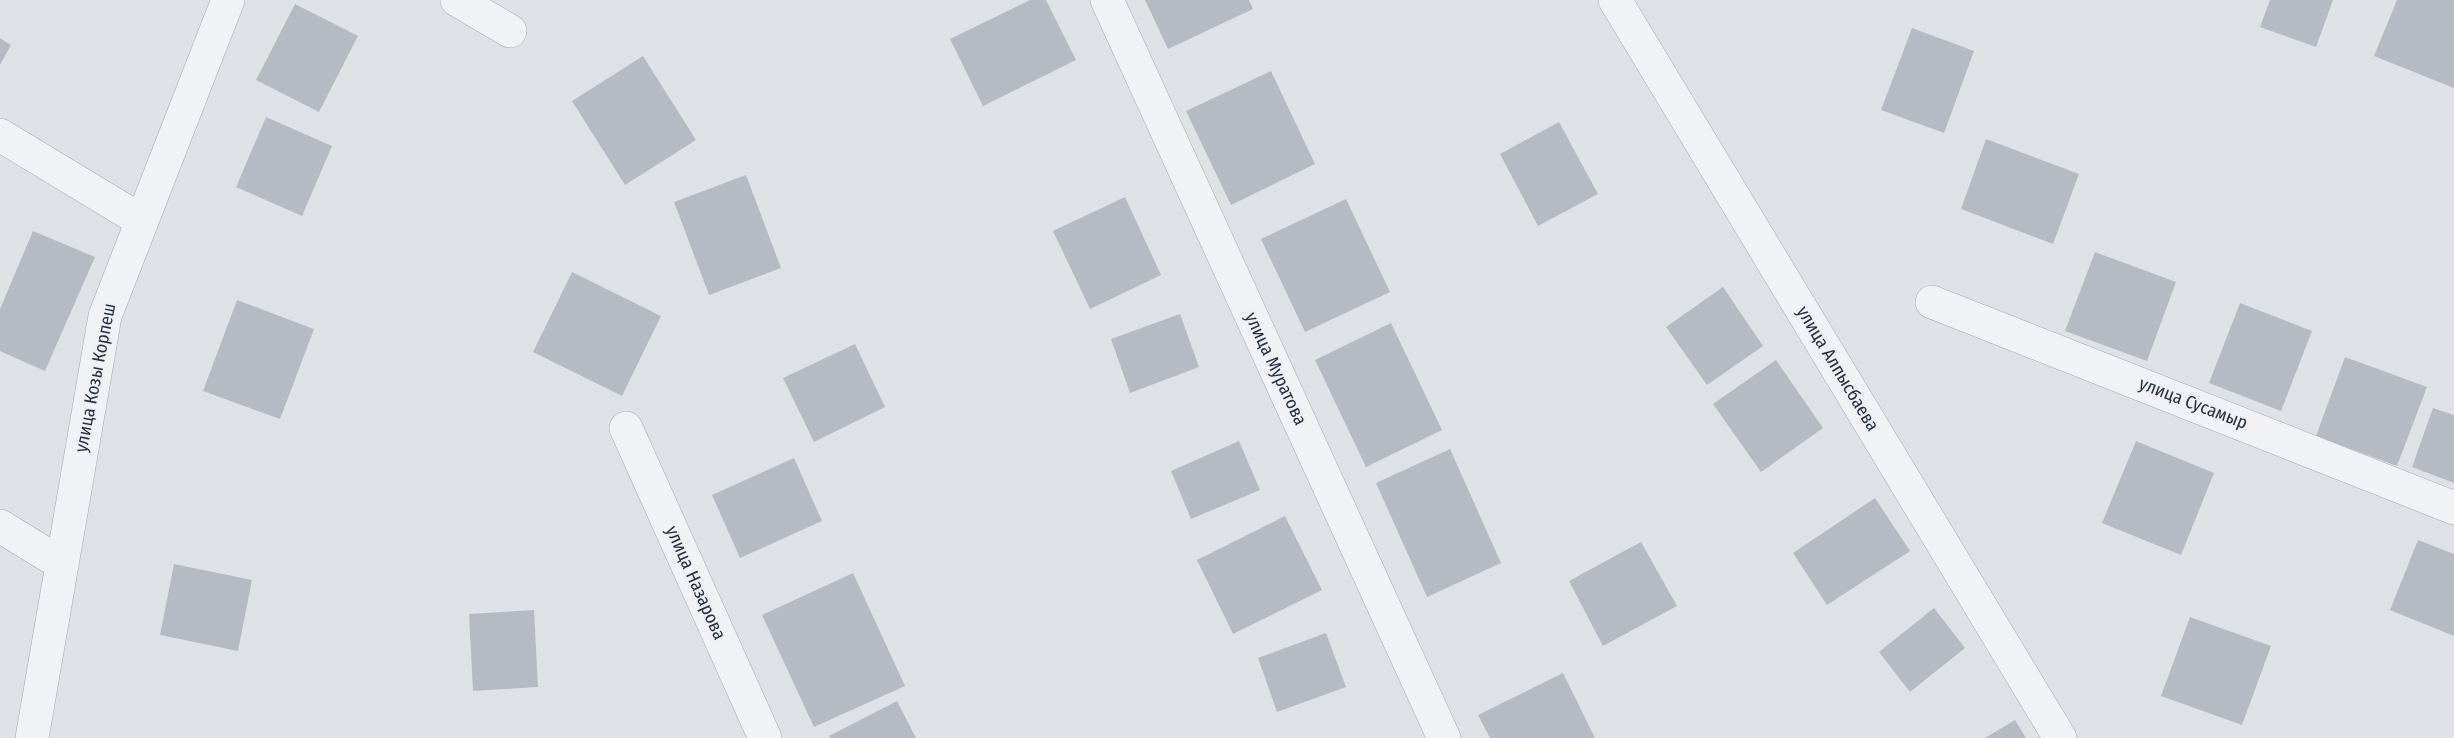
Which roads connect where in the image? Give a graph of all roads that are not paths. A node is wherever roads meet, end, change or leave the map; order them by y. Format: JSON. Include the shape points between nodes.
{"nodes":[{"id":1,"x":228,"y":0,"type":"edge"},
{"id":2,"x":457,"y":0,"type":"edge"},
{"id":3,"x":1107,"y":0,"type":"edge"},
{"id":4,"x":1615,"y":0,"type":"edge"},
{"id":5,"x":510,"y":31,"type":"dead end"},
{"id":6,"x":0,"y":135,"type":"edge"},
{"id":7,"x":142,"y":221,"type":"junction"},
{"id":8,"x":1932,"y":302,"type":"dead end"},
{"id":9,"x":626,"y":428,"type":"dead end"},
{"id":10,"x":2454,"y":508,"type":"edge"},
{"id":11,"x":0,"y":526,"type":"edge"},
{"id":12,"x":62,"y":564,"type":"junction"},
{"id":13,"x":32,"y":738,"type":"edge"},
{"id":14,"x":765,"y":738,"type":"edge"},
{"id":15,"x":1444,"y":738,"type":"edge"},
{"id":16,"x":2060,"y":738,"type":"edge"}],
"edges":[{"from":1,"to":7,"type":"street","name":"улица Козы Корпеш"},
{"from":2,"to":5,"type":"street"},
{"from":3,"to":15,"type":"street","name":"улица Муратова"},
{"from":4,"to":16,"type":"street","name":"улица Алпысбаева"},
{"from":6,"to":7,"type":"street"},
{"from":7,"to":12,"type":"street","name":"улица Козы Корпеш","via":[[105,316]]},
{"from":8,"to":10,"type":"street","name":"улица Сусамыр"},
{"from":9,"to":14,"type":"street","name":"улица Назарова"},
{"from":11,"to":12,"type":"street"},
{"from":12,"to":13,"type":"street","name":"улица Козы Корпеш"}]}
